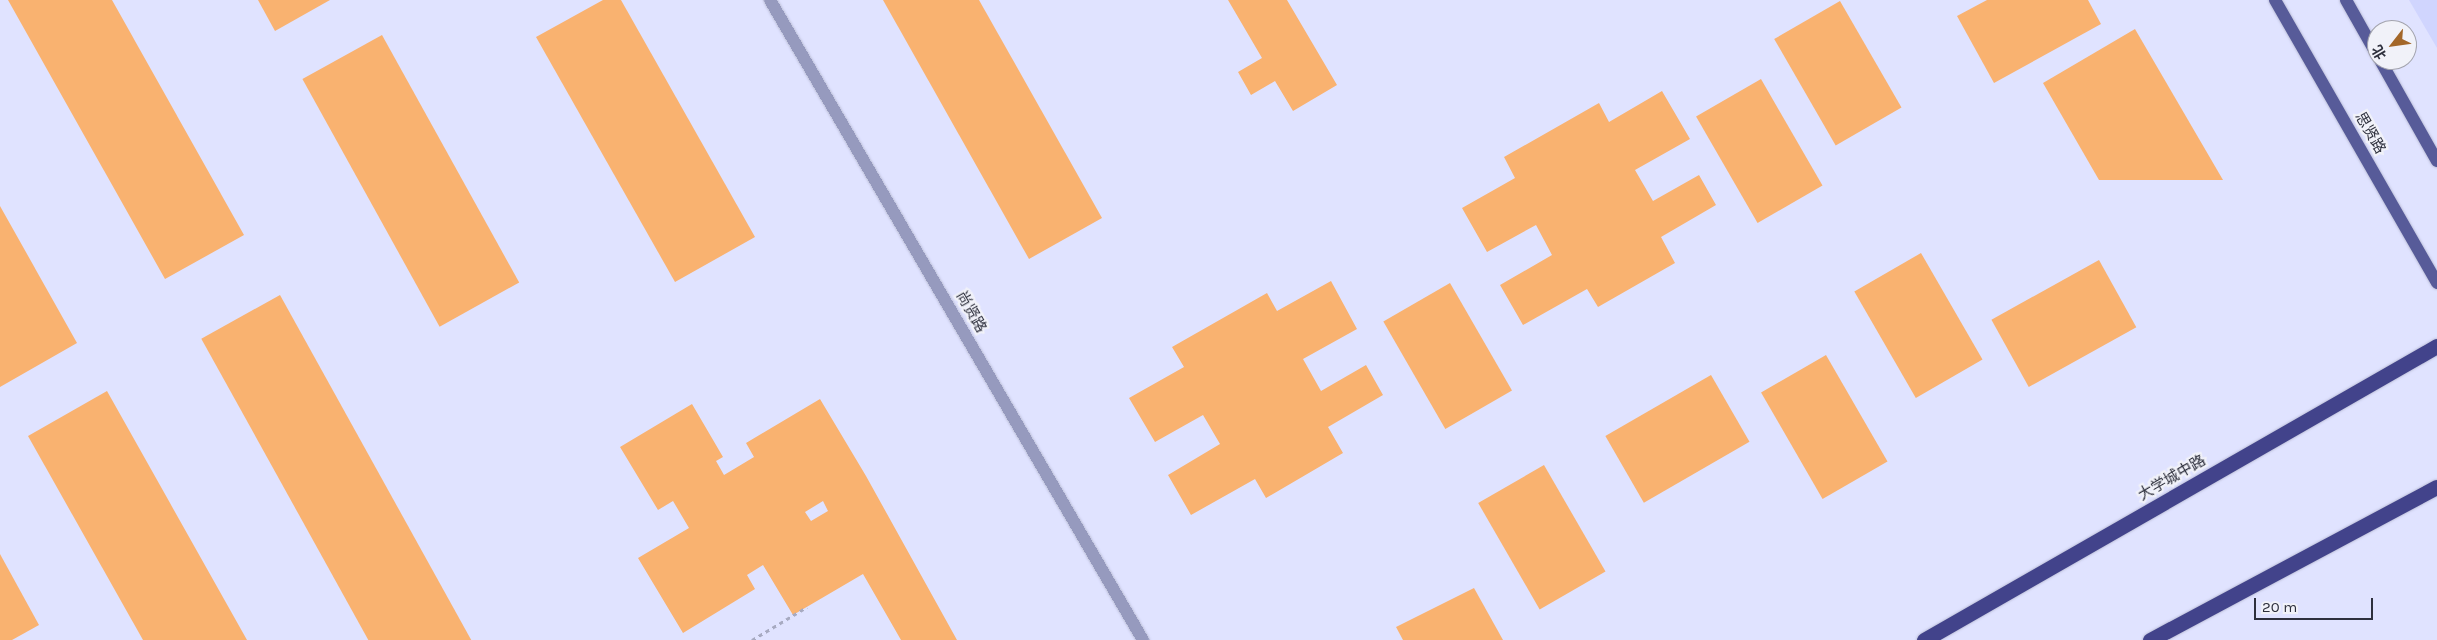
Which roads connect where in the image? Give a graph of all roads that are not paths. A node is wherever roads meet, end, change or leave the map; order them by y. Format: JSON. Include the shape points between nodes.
{"nodes":[{"id":1,"x":770,"y":0,"type":"edge"},
{"id":2,"x":2275,"y":0,"type":"edge"},
{"id":3,"x":2346,"y":0,"type":"edge"},
{"id":4,"x":2367,"y":38,"type":"edge"},
{"id":5,"x":2386,"y":70,"type":"edge"},
{"id":6,"x":2437,"y":161,"type":"edge"},
{"id":7,"x":2437,"y":283,"type":"edge"},
{"id":8,"x":2437,"y":346,"type":"edge"},
{"id":9,"x":2437,"y":487,"type":"edge"},
{"id":10,"x":1143,"y":640,"type":"edge"},
{"id":11,"x":1924,"y":640,"type":"edge"},
{"id":12,"x":2150,"y":640,"type":"edge"}],
"edges":[{"from":1,"to":10,"type":"street","name":"尚贤路"},
{"from":2,"to":7,"type":"main road","name":"思贤路"},
{"from":3,"to":4,"type":"main road"},
{"from":5,"to":6,"type":"main road"},
{"from":8,"to":11,"type":"highway","name":"大学城中路"},
{"from":9,"to":12,"type":"highway"}]}
